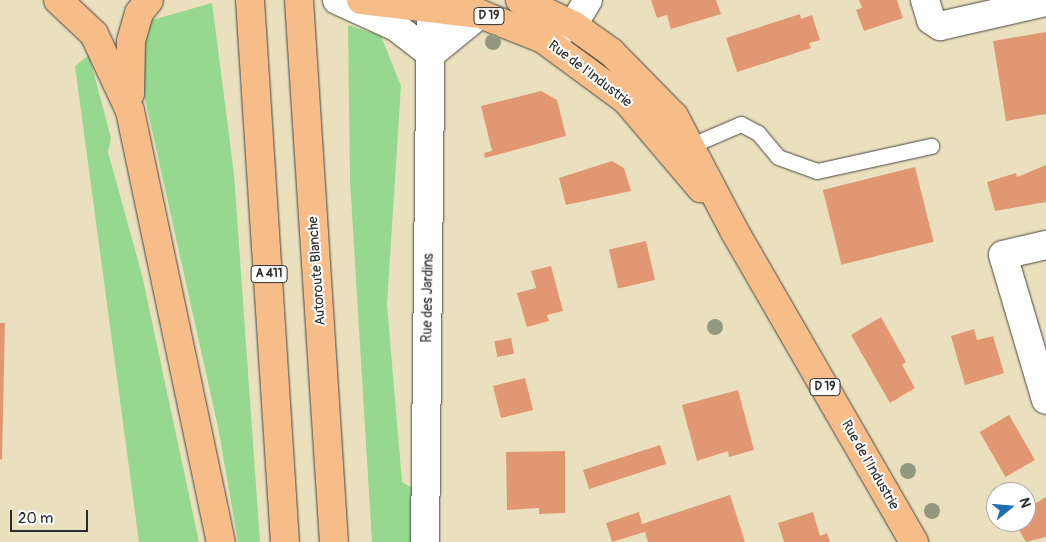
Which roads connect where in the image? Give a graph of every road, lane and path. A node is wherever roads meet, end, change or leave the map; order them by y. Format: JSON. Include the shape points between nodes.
{"nodes":[{"id":1,"x":58,"y":0,"type":"edge"},
{"id":2,"x":149,"y":0,"type":"edge"},
{"id":3,"x":337,"y":0,"type":"edge"},
{"id":4,"x":361,"y":0,"type":"edge"},
{"id":5,"x":520,"y":0,"type":"edge"},
{"id":6,"x":925,"y":0,"type":"edge"},
{"id":7,"x":430,"y":2,"type":"edge"},
{"id":8,"x":1046,"y":2,"type":"edge"},
{"id":9,"x":251,"y":3,"type":"edge"},
{"id":10,"x":299,"y":4,"type":"edge"},
{"id":11,"x":582,"y":11,"type":"edge"},
{"id":12,"x":480,"y":14,"type":"junction"},
{"id":13,"x":542,"y":38,"type":"junction"},
{"id":14,"x":432,"y":54,"type":"junction"},
{"id":15,"x":130,"y":111,"type":"junction"},
{"id":16,"x":931,"y":146,"type":"dead end"},
{"id":17,"x":684,"y":149,"type":"junction"},
{"id":18,"x":1046,"y":245,"type":"edge"},
{"id":19,"x":1046,"y":400,"type":"edge"},
{"id":20,"x":221,"y":542,"type":"edge"},
{"id":21,"x":285,"y":542,"type":"edge"},
{"id":22,"x":334,"y":542,"type":"edge"},
{"id":23,"x":425,"y":542,"type":"edge"},
{"id":24,"x":914,"y":542,"type":"edge"}],
"edges":[{"from":1,"to":15,"type":"main road","via":[[94,34]]},
{"from":2,"to":15,"type":"main road","via":[[139,13],[131,41]]},
{"from":3,"to":14,"type":"street","via":[[396,27]]},
{"from":4,"to":7,"type":"main road","name":"Rue de l'Industrie","number":"D 19"},
{"from":5,"to":11,"type":"main road","name":"Rue de l'Industrie","number":"D 19"},
{"from":6,"to":8,"type":"street","via":[[931,20],[940,26]]},
{"from":7,"to":12,"type":"main road","name":"Rue de l'Industrie","number":"D 19"},
{"from":7,"to":14,"type":"street","name":"Rue des Jardins"},
{"from":9,"to":21,"type":"main road","number":"A 411"},
{"from":10,"to":22,"type":"main road","name":"Autoroute Blanche"},
{"from":11,"to":13,"type":"street"},
{"from":11,"to":17,"type":"main road","name":"Rue de l'Industrie","number":"D 19","via":[[651,87]]},
{"from":12,"to":13,"type":"main road","name":"Rue de l'Industrie","number":"D 19"},
{"from":12,"to":14,"type":"street"},
{"from":13,"to":17,"type":"main road","name":"Rue de l'Industrie","number":"D 19","via":[[611,86]]},
{"from":14,"to":23,"type":"street","name":"Rue des Jardins"},
{"from":15,"to":20,"type":"main road"},
{"from":16,"to":17,"type":"lane","via":[[817,171],[778,157],[758,132],[741,124]]},
{"from":17,"to":24,"type":"main road","name":"Rue de l'Industrie","number":"D 19"},
{"from":18,"to":19,"type":"street","via":[[1003,255]]}]}
